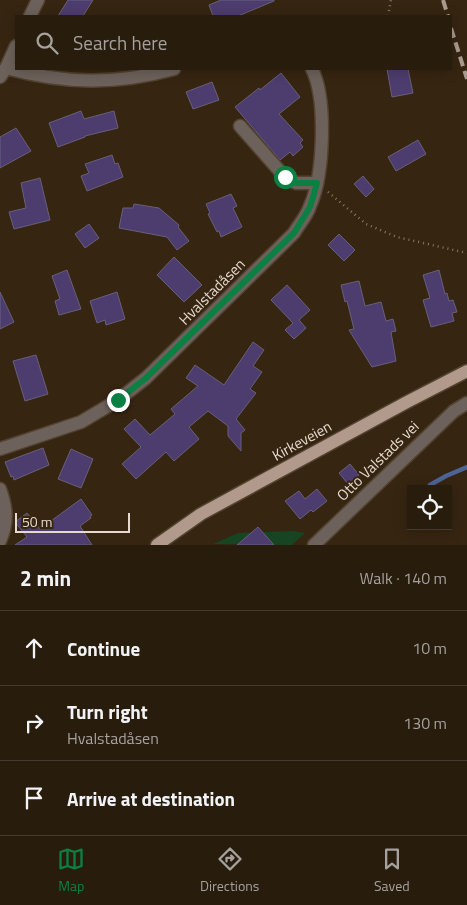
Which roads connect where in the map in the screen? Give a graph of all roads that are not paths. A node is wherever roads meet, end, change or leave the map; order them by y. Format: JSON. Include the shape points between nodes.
{"nodes":[{"id":1,"x":38,"y":0,"type":"edge"},
{"id":2,"x":30,"y":15,"type":"edge"},
{"id":3,"x":15,"y":48,"type":"edge"},
{"id":4,"x":170,"y":70,"type":"edge"},
{"id":5,"x":312,"y":70,"type":"edge"},
{"id":6,"x":3,"y":72,"type":"edge"},
{"id":7,"x":240,"y":126,"type":"dead end"},
{"id":8,"x":317,"y":183,"type":"junction"},
{"id":9,"x":467,"y":371,"type":"edge"},
{"id":10,"x":467,"y":403,"type":"edge"},
{"id":11,"x":0,"y":449,"type":"edge"},
{"id":12,"x":0,"y":489,"type":"edge"},
{"id":13,"x":0,"y":542,"type":"edge"},
{"id":14,"x":157,"y":545,"type":"edge"},
{"id":15,"x":314,"y":545,"type":"edge"}],
"edges":[{"from":1,"to":2,"type":"street"},
{"from":3,"to":6,"type":"street"},
{"from":4,"to":6,"type":"street","via":[[110,81]]},
{"from":5,"to":8,"type":"street","name":"Hvalstadåsen","via":[[318,81],[321,105]]},
{"from":7,"to":8,"type":"street","via":[[285,177],[296,183]]},
{"from":8,"to":11,"type":"street","name":"Hvalstadåsen","via":[[310,207],[294,233],[146,378],[118,400],[80,422]]},
{"from":9,"to":14,"type":"main road","name":"Kirkeveien","via":[[202,514]]},
{"from":10,"to":15,"type":"street","name":"Otto Valstads vei","via":[[454,411]]},
{"from":12,"to":13,"type":"street","via":[[7,517]]}]}
